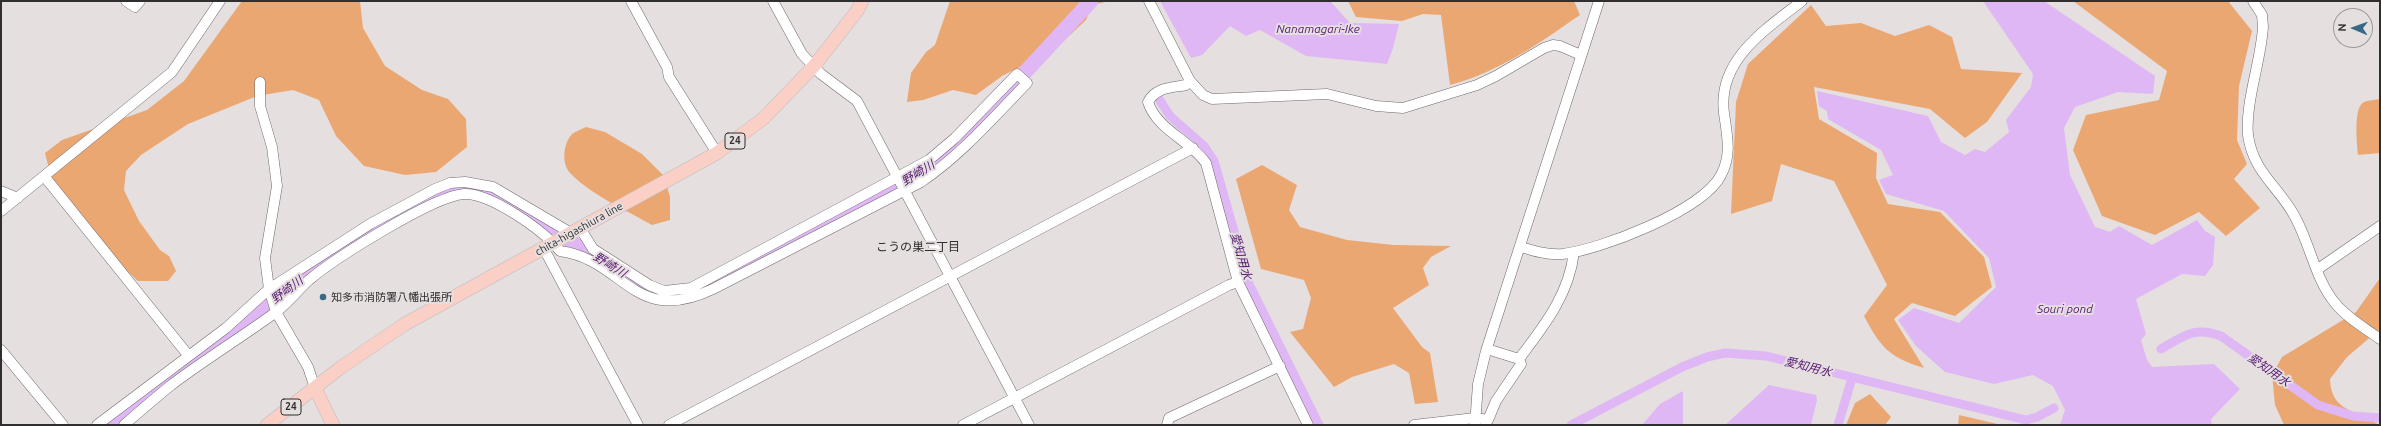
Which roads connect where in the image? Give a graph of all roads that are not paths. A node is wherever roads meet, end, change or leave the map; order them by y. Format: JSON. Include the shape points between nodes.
{"nodes":[{"id":1,"x":126,"y":1,"type":"edge"},
{"id":2,"x":140,"y":1,"type":"edge"},
{"id":3,"x":220,"y":1,"type":"edge"},
{"id":4,"x":631,"y":1,"type":"edge"},
{"id":5,"x":773,"y":1,"type":"edge"},
{"id":6,"x":862,"y":1,"type":"edge"},
{"id":7,"x":1149,"y":1,"type":"edge"},
{"id":8,"x":1599,"y":1,"type":"edge"},
{"id":9,"x":1802,"y":1,"type":"edge"},
{"id":10,"x":2253,"y":1,"type":"edge"},
{"id":11,"x":1582,"y":55,"type":"junction"},
{"id":12,"x":814,"y":66,"type":"junction"},
{"id":13,"x":260,"y":82,"type":"dead end"},
{"id":14,"x":1186,"y":85,"type":"dead end"},
{"id":15,"x":1193,"y":148,"type":"junction"},
{"id":16,"x":717,"y":154,"type":"junction"},
{"id":17,"x":44,"y":176,"type":"junction"},
{"id":18,"x":897,"y":178,"type":"junction"},
{"id":19,"x":904,"y":189,"type":"junction"},
{"id":20,"x":1,"y":191,"type":"edge"},
{"id":21,"x":18,"y":198,"type":"junction"},
{"id":22,"x":1,"y":211,"type":"edge"},
{"id":23,"x":2380,"y":226,"type":"edge"},
{"id":24,"x":563,"y":237,"type":"junction"},
{"id":25,"x":1520,"y":247,"type":"junction"},
{"id":26,"x":1574,"y":252,"type":"junction"},
{"id":27,"x":2318,"y":269,"type":"junction"},
{"id":28,"x":950,"y":277,"type":"junction"},
{"id":29,"x":1238,"y":282,"type":"junction"},
{"id":30,"x":270,"y":292,"type":"junction"},
{"id":31,"x":275,"y":310,"type":"junction"},
{"id":32,"x":2380,"y":339,"type":"edge"},
{"id":33,"x":1487,"y":349,"type":"junction"},
{"id":34,"x":1,"y":350,"type":"edge"},
{"id":35,"x":188,"y":355,"type":"junction"},
{"id":36,"x":1519,"y":359,"type":"junction"},
{"id":37,"x":1280,"y":366,"type":"junction"},
{"id":38,"x":314,"y":388,"type":"junction"},
{"id":39,"x":1015,"y":398,"type":"junction"},
{"id":40,"x":1477,"y":421,"type":"edge"},
{"id":41,"x":1462,"y":422,"type":"edge"},
{"id":42,"x":63,"y":425,"type":"edge"},
{"id":43,"x":97,"y":425,"type":"edge"},
{"id":44,"x":124,"y":425,"type":"edge"},
{"id":45,"x":267,"y":425,"type":"edge"},
{"id":46,"x":332,"y":425,"type":"edge"},
{"id":47,"x":638,"y":425,"type":"edge"},
{"id":48,"x":669,"y":425,"type":"edge"},
{"id":49,"x":963,"y":425,"type":"edge"},
{"id":50,"x":1029,"y":425,"type":"edge"},
{"id":51,"x":1167,"y":425,"type":"edge"},
{"id":52,"x":1308,"y":425,"type":"edge"},
{"id":53,"x":1414,"y":425,"type":"edge"}],
"edges":[{"from":1,"to":2,"type":"street","via":[[135,7]]},
{"from":3,"to":17,"type":"street","via":[[172,72]]},
{"from":4,"to":16,"type":"street","via":[[667,67],[669,77]]},
{"from":5,"to":12,"type":"street","via":[[802,54]]},
{"from":6,"to":12,"type":"main road","name":"chita-higashiura line","number":"24"},
{"from":7,"to":11,"type":"street","via":[[1190,81],[1203,95],[1212,99],[1328,94],[1376,106],[1404,108],[1477,85],[1553,45]]},
{"from":8,"to":11,"type":"street"},
{"from":9,"to":26,"type":"street","via":[[1746,47],[1729,72],[1723,107],[1728,137],[1727,159],[1717,184],[1705,194],[1642,230]]},
{"from":10,"to":27,"type":"street","via":[[2262,15],[2263,28],[2250,111],[2250,150],[2267,181],[2293,213]]},
{"from":11,"to":25,"type":"street"},
{"from":12,"to":16,"type":"main road","name":"chita-higashiura line","number":"24","via":[[764,118]]},
{"from":12,"to":18,"type":"street","via":[[857,101]]},
{"from":13,"to":30,"type":"street","via":[[260,106],[272,147],[277,186],[265,258]]},
{"from":14,"to":15,"type":"street","via":[[1153,93],[1148,102],[1152,114]]},
{"from":15,"to":28,"type":"street"},
{"from":15,"to":29,"type":"street","via":[[1206,163]]},
{"from":16,"to":24,"type":"main road","name":"chita-higashiura line","number":"24"},
{"from":17,"to":21,"type":"street"},
{"from":17,"to":35,"type":"street"},
{"from":18,"to":19,"type":"street"},
{"from":18,"to":19,"type":"street","via":[[918,168],[942,150],[1017,74],[1027,83],[949,161]]},
{"from":18,"to":24,"type":"street","via":[[691,288],[682,290],[664,291],[650,285],[593,249]]},
{"from":19,"to":24,"type":"street","via":[[713,289],[695,297],[676,301],[662,301],[640,293],[577,253],[560,251]]},
{"from":19,"to":28,"type":"street"},
{"from":20,"to":21,"type":"street"},
{"from":21,"to":22,"type":"street"},
{"from":23,"to":27,"type":"street"},
{"from":24,"to":30,"type":"street","via":[[493,187],[473,182],[450,184],[435,189],[370,224]]},
{"from":24,"to":31,"type":"street","via":[[485,197],[463,194],[445,200],[362,243],[309,280]]},
{"from":24,"to":38,"type":"main road","name":"chita-higashiura line","number":"24","via":[[405,324]]},
{"from":24,"to":47,"type":"street"},
{"from":25,"to":26,"type":"street","via":[[1550,254]]},
{"from":25,"to":33,"type":"street"},
{"from":26,"to":36,"type":"street","via":[[1566,287],[1558,304]]},
{"from":27,"to":32,"type":"street","via":[[2334,303]]},
{"from":28,"to":39,"type":"street"},
{"from":28,"to":48,"type":"street"},
{"from":29,"to":37,"type":"street"},
{"from":29,"to":39,"type":"street"},
{"from":30,"to":31,"type":"street"},
{"from":30,"to":35,"type":"street"},
{"from":31,"to":38,"type":"street","via":[[308,367]]},
{"from":31,"to":44,"type":"street","via":[[170,386]]},
{"from":33,"to":36,"type":"street"},
{"from":33,"to":40,"type":"street","via":[[1478,384]]},
{"from":34,"to":42,"type":"street"},
{"from":35,"to":43,"type":"street"},
{"from":36,"to":40,"type":"street","via":[[1521,364],[1496,401],[1488,420]]},
{"from":37,"to":51,"type":"street","via":[[1169,418]]},
{"from":37,"to":52,"type":"street"},
{"from":38,"to":45,"type":"main road","name":"chita-higashiura line","number":"24"},
{"from":38,"to":46,"type":"main road"},
{"from":39,"to":49,"type":"street"},
{"from":39,"to":50,"type":"street"},
{"from":40,"to":41,"type":"street"},
{"from":41,"to":53,"type":"street"}]}
